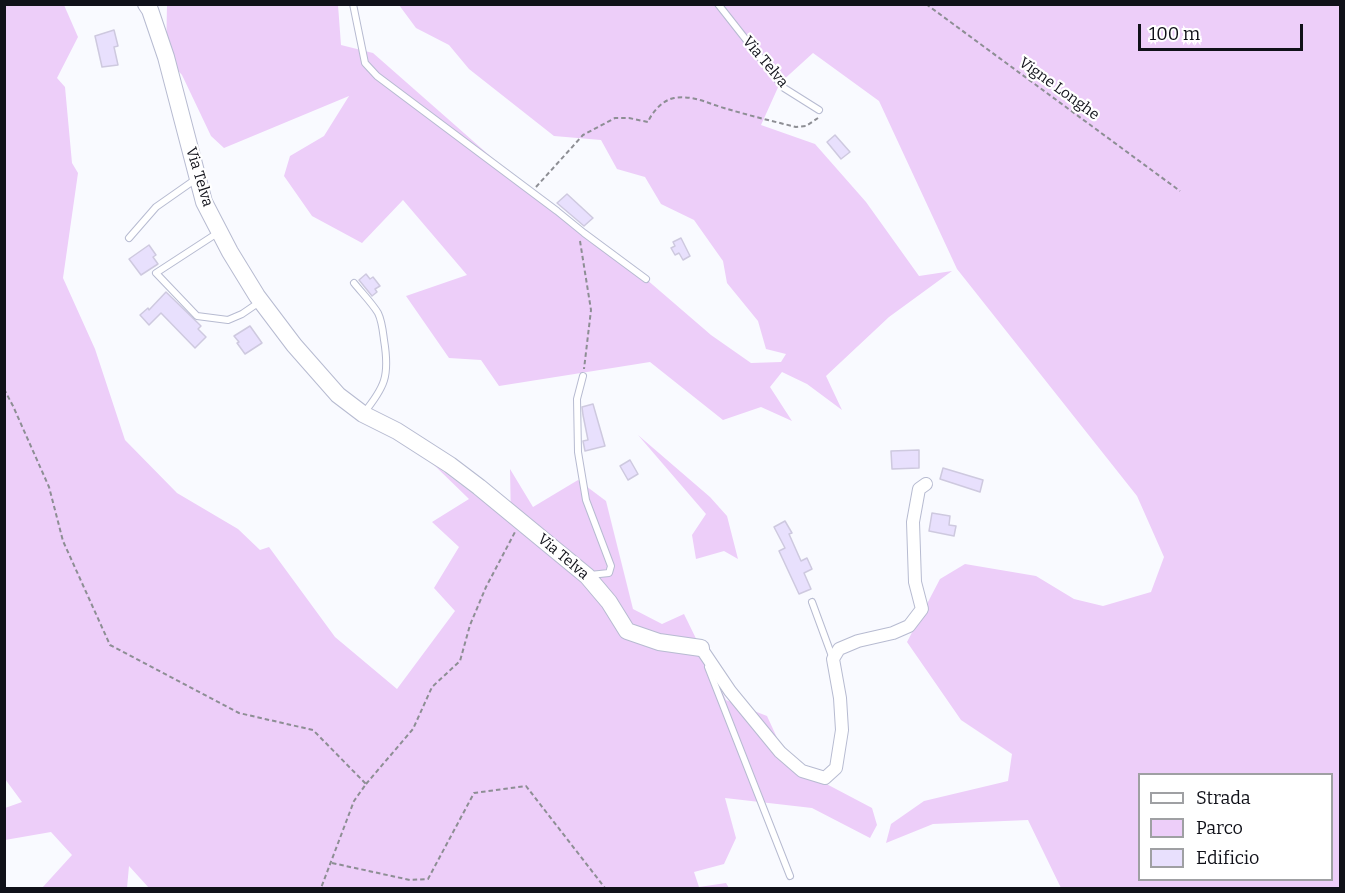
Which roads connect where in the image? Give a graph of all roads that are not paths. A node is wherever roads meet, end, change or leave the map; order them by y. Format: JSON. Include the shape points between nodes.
{"nodes":[{"id":1,"x":353,"y":4,"type":"edge"},
{"id":2,"x":718,"y":4,"type":"edge"},
{"id":3,"x":152,"y":6,"type":"edge"},
{"id":4,"x":819,"y":110,"type":"road end"},
{"id":5,"x":198,"y":178,"type":"junction"},
{"id":6,"x":219,"y":231,"type":"junction"},
{"id":7,"x":129,"y":238,"type":"dead end"},
{"id":8,"x":646,"y":279,"type":"dead end"},
{"id":9,"x":354,"y":283,"type":"dead end"},
{"id":10,"x":261,"y":301,"type":"junction"},
{"id":11,"x":583,"y":376,"type":"road end"},
{"id":12,"x":363,"y":414,"type":"junction"},
{"id":13,"x":926,"y":484,"type":"dead end"},
{"id":14,"x":587,"y":576,"type":"junction"},
{"id":15,"x":812,"y":602,"type":"dead end"},
{"id":16,"x":701,"y":648,"type":"junction"},
{"id":17,"x":833,"y":659,"type":"junction"},
{"id":18,"x":790,"y":876,"type":"dead end"}],
"edges":[{"from":1,"to":8,"type":"lane","via":[[365,63],[377,76]]},
{"from":2,"to":4,"type":"lane","name":"Via Telva","via":[[784,88]]},
{"from":3,"to":5,"type":"street","name":"Via Telva"},
{"from":5,"to":6,"type":"street","name":"Via Telva","via":[[204,202]]},
{"from":5,"to":7,"type":"lane","via":[[156,207]]},
{"from":6,"to":10,"type":"street","name":"Via Telva"},
{"from":6,"to":10,"type":"lane","via":[[156,273],[197,316],[228,320]]},
{"from":9,"to":12,"type":"lane","via":[[378,314],[387,354],[386,377],[379,394]]},
{"from":10,"to":12,"type":"street","name":"Via Telva","via":[[338,396]]},
{"from":11,"to":14,"type":"lane","via":[[577,399],[578,452],[586,500],[611,566],[609,573]]},
{"from":12,"to":14,"type":"street","name":"Via Telva","via":[[450,465]]},
{"from":13,"to":17,"type":"street","via":[[919,489],[913,522],[915,582],[922,609],[909,626],[839,649]]},
{"from":14,"to":16,"type":"street","name":"Via Telva","via":[[627,631],[659,642]]},
{"from":15,"to":17,"type":"lane"},
{"from":16,"to":17,"type":"street","via":[[780,752],[802,771],[825,778],[836,768],[842,730]]},
{"from":16,"to":18,"type":"lane"}]}
